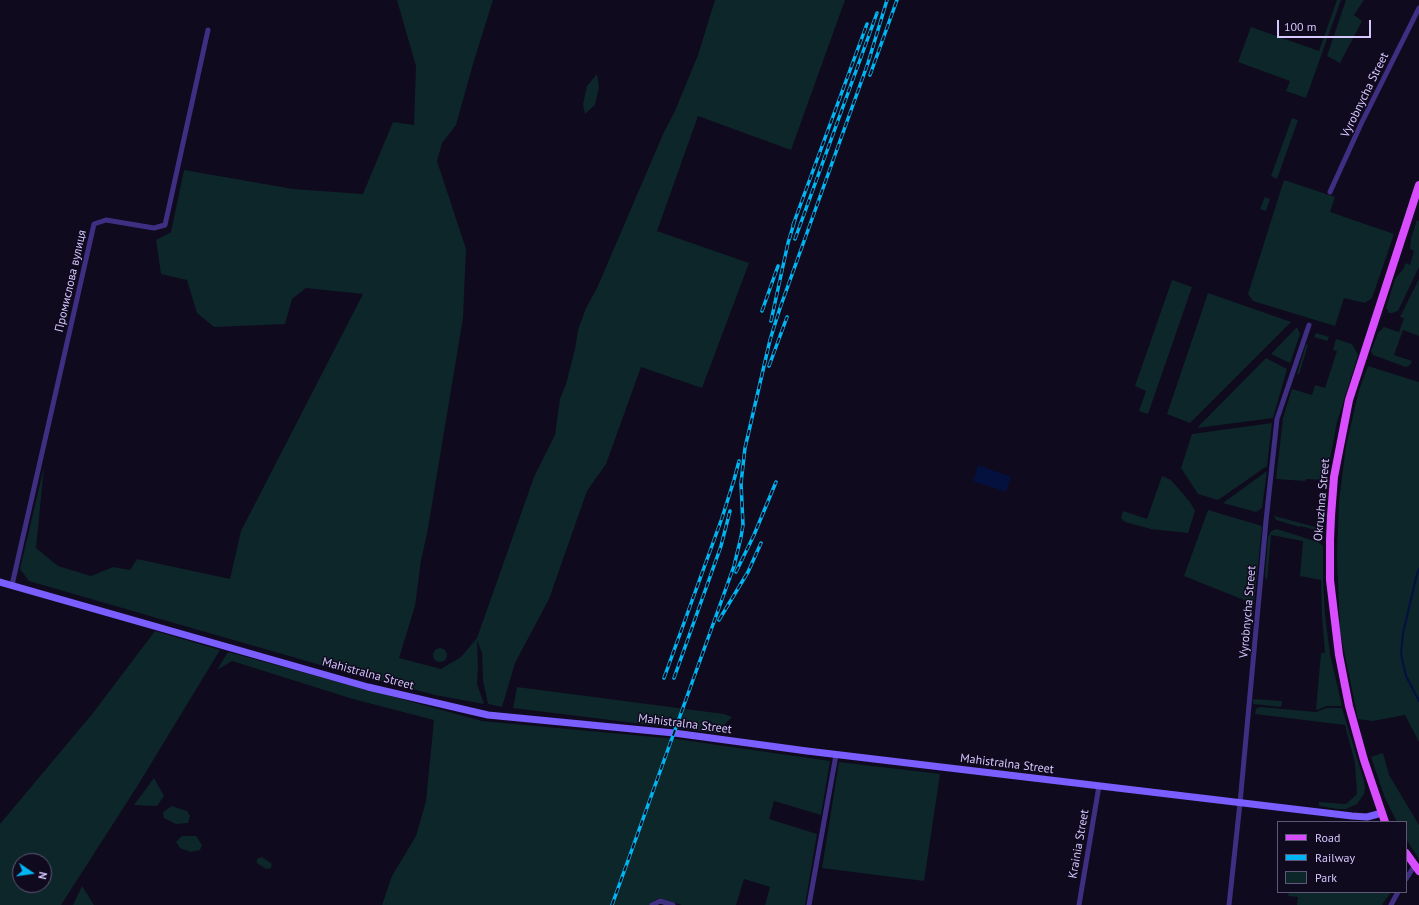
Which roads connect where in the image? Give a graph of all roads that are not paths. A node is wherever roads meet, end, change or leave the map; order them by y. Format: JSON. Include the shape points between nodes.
{"nodes":[{"id":1,"x":1419,"y":8,"type":"edge"},
{"id":2,"x":208,"y":30,"type":"dead end"},
{"id":3,"x":1418,"y":191,"type":"edge"},
{"id":4,"x":1330,"y":192,"type":"dead end"},
{"id":5,"x":1309,"y":325,"type":"dead end"},
{"id":6,"x":0,"y":582,"type":"edge"},
{"id":7,"x":12,"y":585,"type":"junction"},
{"id":8,"x":836,"y":755,"type":"junction"},
{"id":9,"x":1099,"y":786,"type":"junction"},
{"id":10,"x":1240,"y":803,"type":"junction"},
{"id":11,"x":1382,"y":814,"type":"junction"},
{"id":12,"x":1385,"y":821,"type":"edge"},
{"id":13,"x":1407,"y":854,"type":"edge"},
{"id":14,"x":1417,"y":868,"type":"edge"},
{"id":15,"x":1407,"y":878,"type":"edge"},
{"id":16,"x":1397,"y":893,"type":"edge"},
{"id":17,"x":652,"y":905,"type":"edge"},
{"id":18,"x":673,"y":905,"type":"edge"},
{"id":19,"x":809,"y":905,"type":"edge"},
{"id":20,"x":1079,"y":905,"type":"edge"},
{"id":21,"x":1229,"y":905,"type":"edge"},
{"id":22,"x":1391,"y":905,"type":"edge"}],
"edges":[{"from":1,"to":4,"type":"street","name":"Vyrobnycha Street"},
{"from":2,"to":7,"type":"street","name":"Промислова вулиця","via":[[165,225],[154,228],[106,220],[94,224]]},
{"from":3,"to":11,"type":"main road","name":"Okruzhna Street","via":[[1349,400],[1334,477],[1331,516],[1330,580],[1338,655],[1362,753]]},
{"from":5,"to":10,"type":"street","name":"Vyrobnycha Street","via":[[1277,419]]},
{"from":6,"to":7,"type":"street","name":"Mahistralna Street"},
{"from":7,"to":8,"type":"street","name":"Mahistralna Street","via":[[368,687],[481,713],[674,733]]},
{"from":8,"to":9,"type":"street","name":"Mahistralna Street"},
{"from":8,"to":19,"type":"street"},
{"from":9,"to":10,"type":"street","name":"Mahistralna Street"},
{"from":9,"to":20,"type":"street","name":"Krainia Street"},
{"from":10,"to":11,"type":"street","name":"Mahistralna Street","via":[[1367,817]]},
{"from":10,"to":21,"type":"street","name":"Vyrobnycha Street"},
{"from":11,"to":12,"type":"main road","name":"Okruzhna Street"},
{"from":13,"to":14,"type":"main road"},
{"from":14,"to":15,"type":"street"},
{"from":16,"to":22,"type":"street"},
{"from":17,"to":18,"type":"street","via":[[660,901]]}]}
